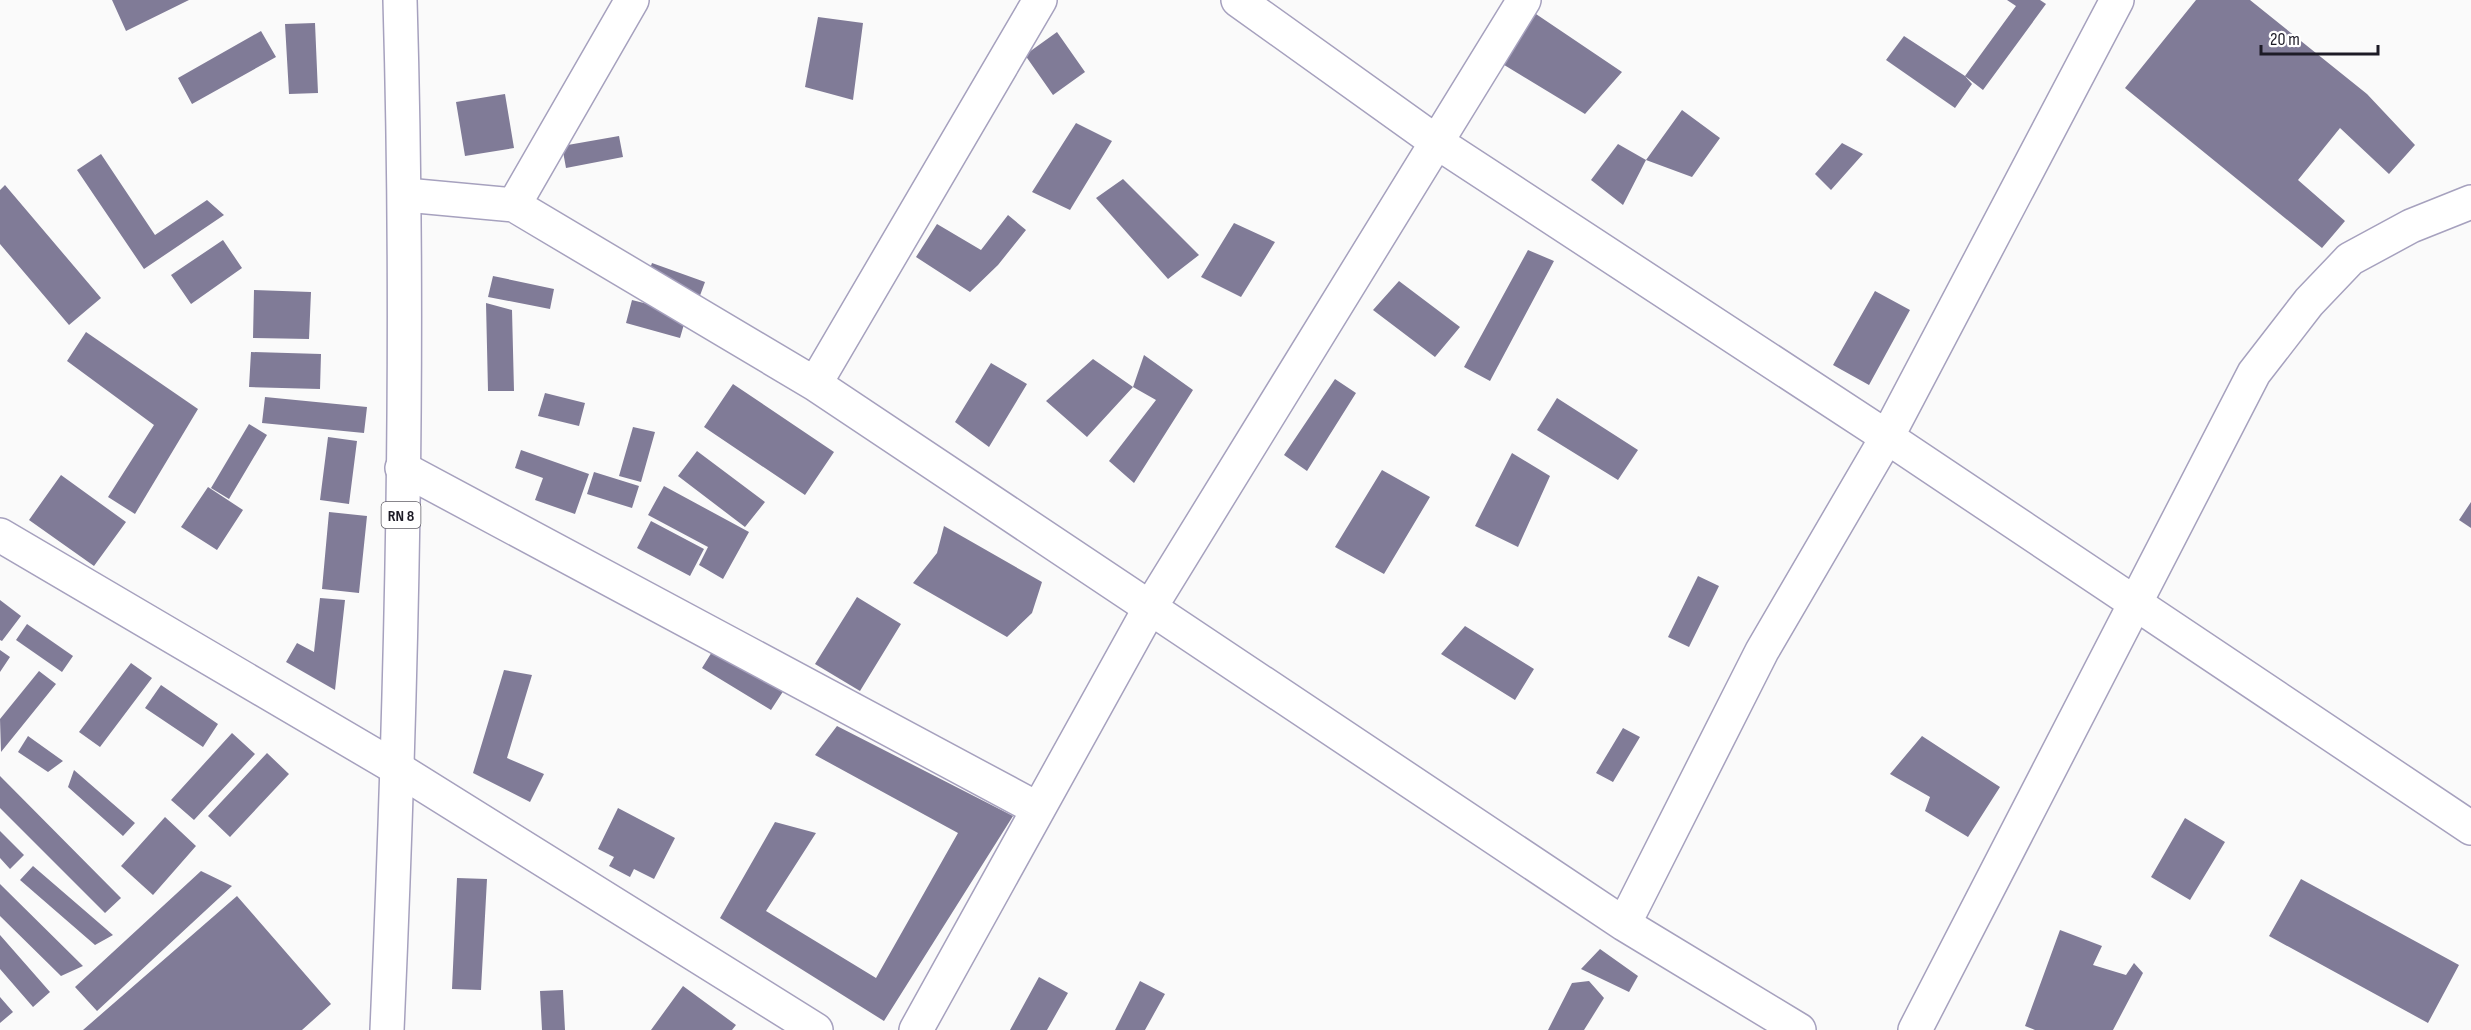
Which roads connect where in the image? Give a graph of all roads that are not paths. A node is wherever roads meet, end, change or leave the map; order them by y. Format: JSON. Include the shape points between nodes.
{"nodes":[{"id":1,"x":400,"y":0,"type":"edge"},
{"id":2,"x":632,"y":0,"type":"edge"},
{"id":3,"x":1040,"y":0,"type":"edge"},
{"id":4,"x":1238,"y":0,"type":"edge"},
{"id":5,"x":1524,"y":0,"type":"edge"},
{"id":6,"x":2117,"y":0,"type":"edge"},
{"id":7,"x":1435,"y":141,"type":"junction"},
{"id":8,"x":406,"y":195,"type":"junction"},
{"id":9,"x":2471,"y":202,"type":"edge"},
{"id":10,"x":514,"y":205,"type":"junction"},
{"id":11,"x":815,"y":384,"type":"junction"},
{"id":12,"x":1887,"y":437,"type":"junction"},
{"id":13,"x":402,"y":468,"type":"junction"},
{"id":14,"x":0,"y":535,"type":"edge"},
{"id":15,"x":2134,"y":603,"type":"junction"},
{"id":16,"x":1151,"y":606,"type":"junction"},
{"id":17,"x":398,"y":770,"type":"junction"},
{"id":18,"x":1038,"y":809,"type":"junction"},
{"id":19,"x":2471,"y":828,"type":"edge"},
{"id":20,"x":1624,"y":924,"type":"junction"},
{"id":21,"x":387,"y":1030,"type":"edge"},
{"id":22,"x":816,"y":1030,"type":"edge"},
{"id":23,"x":916,"y":1030,"type":"edge"},
{"id":24,"x":1799,"y":1030,"type":"edge"},
{"id":25,"x":1915,"y":1030,"type":"edge"}],
"edges":[{"from":1,"to":8,"type":"street","number":"RN 8"},
{"from":2,"to":10,"type":"street"},
{"from":3,"to":11,"type":"street"},
{"from":4,"to":7,"type":"street"},
{"from":5,"to":7,"type":"street"},
{"from":6,"to":12,"type":"street"},
{"from":7,"to":12,"type":"street"},
{"from":7,"to":16,"type":"street"},
{"from":8,"to":10,"type":"street"},
{"from":8,"to":13,"type":"street","number":"RN 8"},
{"from":9,"to":15,"type":"street","via":[[2410,226],[2350,259],[2308,302],[2254,373]]},
{"from":10,"to":11,"type":"street"},
{"from":11,"to":16,"type":"street"},
{"from":12,"to":15,"type":"street"},
{"from":12,"to":20,"type":"street","via":[[1762,651]]},
{"from":13,"to":17,"type":"street","number":"RN 8"},
{"from":13,"to":18,"type":"street"},
{"from":14,"to":17,"type":"street"},
{"from":15,"to":19,"type":"street"},
{"from":15,"to":25,"type":"street"},
{"from":16,"to":18,"type":"street"},
{"from":16,"to":20,"type":"street"},
{"from":17,"to":21,"type":"street","number":"RN 8"},
{"from":17,"to":22,"type":"street"},
{"from":18,"to":23,"type":"street"},
{"from":20,"to":24,"type":"street"}]}
